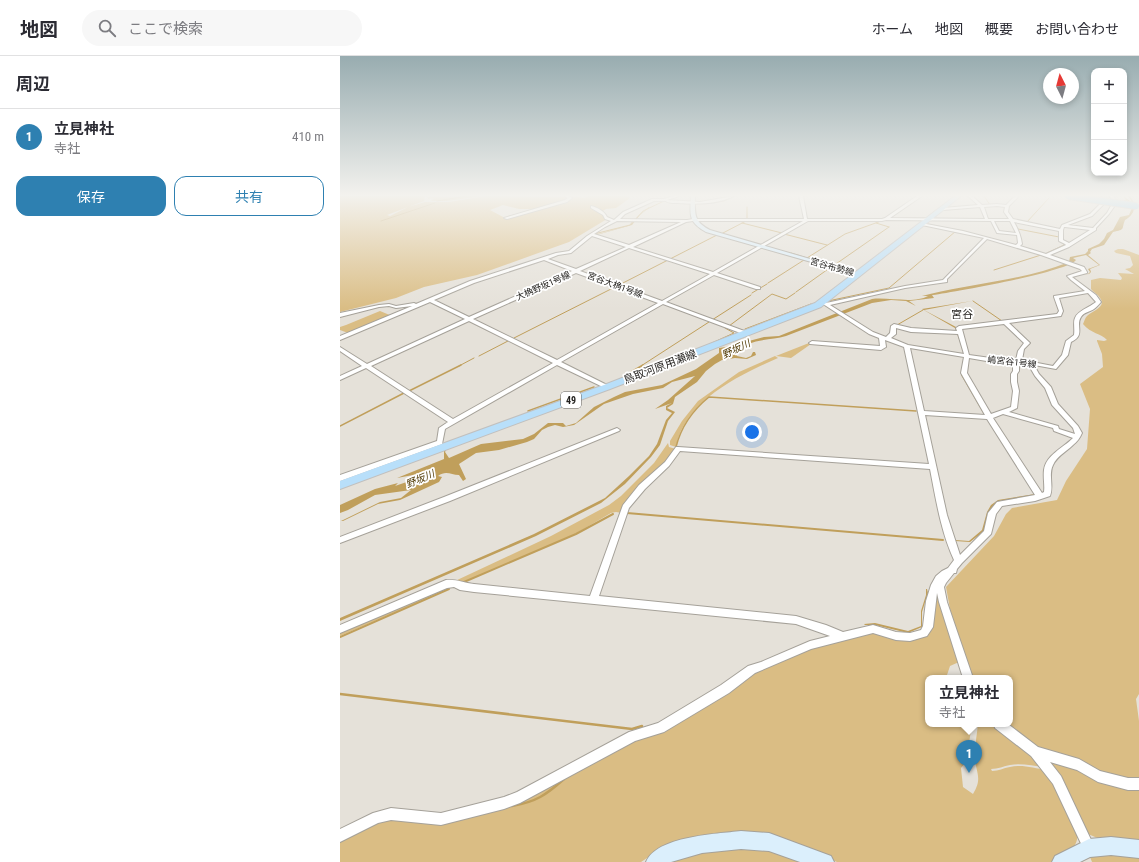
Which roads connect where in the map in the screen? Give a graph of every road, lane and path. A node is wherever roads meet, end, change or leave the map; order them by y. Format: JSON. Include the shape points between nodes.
{"nodes":[{"id":1,"x":661,"y":234,"type":"edge"},
{"id":2,"x":717,"y":234,"type":"edge"},
{"id":3,"x":782,"y":234,"type":"edge"},
{"id":4,"x":910,"y":234,"type":"edge"},
{"id":5,"x":970,"y":234,"type":"edge"},
{"id":6,"x":1014,"y":234,"type":"edge"},
{"id":7,"x":1018,"y":234,"type":"joint"},
{"id":8,"x":1062,"y":234,"type":"edge"},
{"id":9,"x":1088,"y":234,"type":"edge"},
{"id":10,"x":592,"y":235,"type":"joint"},
{"id":11,"x":986,"y":238,"type":"junction"},
{"id":12,"x":760,"y":246,"type":"junction"},
{"id":13,"x":1016,"y":246,"type":"junction"},
{"id":14,"x":1068,"y":246,"type":"junction"},
{"id":15,"x":630,"y":247,"type":"junction"},
{"id":16,"x":1047,"y":255,"type":"junction"},
{"id":17,"x":544,"y":259,"type":"junction"},
{"id":18,"x":576,"y":271,"type":"junction"},
{"id":19,"x":713,"y":274,"type":"junction"},
{"id":20,"x":859,"y":274,"type":"junction"},
{"id":21,"x":758,"y":288,"type":"dead end"},
{"id":22,"x":1087,"y":292,"type":"junction"},
{"id":23,"x":429,"y":301,"type":"junction"},
{"id":24,"x":662,"y":302,"type":"junction"},
{"id":25,"x":826,"y":304,"type":"junction"},
{"id":26,"x":402,"y":306,"type":"junction"},
{"id":27,"x":409,"y":310,"type":"junction"},
{"id":28,"x":340,"y":315,"type":"edge"},
{"id":29,"x":470,"y":319,"type":"junction"},
{"id":30,"x":1005,"y":322,"type":"junction"},
{"id":31,"x":745,"y":333,"type":"junction"},
{"id":32,"x":960,"y":333,"type":"junction"},
{"id":33,"x":340,"y":338,"type":"edge"},
{"id":34,"x":884,"y":338,"type":"junction"},
{"id":35,"x":812,"y":343,"type":"dead end"},
{"id":36,"x":907,"y":346,"type":"junction"},
{"id":37,"x":340,"y":349,"type":"edge"},
{"id":38,"x":967,"y":356,"type":"junction"},
{"id":39,"x":557,"y":362,"type":"junction"},
{"id":40,"x":1017,"y":362,"type":"junction"},
{"id":41,"x":1030,"y":363,"type":"junction"},
{"id":42,"x":366,"y":366,"type":"junction"},
{"id":43,"x":340,"y":378,"type":"edge"},
{"id":44,"x":607,"y":387,"type":"junction"},
{"id":45,"x":1003,"y":412,"type":"junction"},
{"id":46,"x":921,"y":413,"type":"junction"},
{"id":47,"x":989,"y":417,"type":"junction"},
{"id":48,"x":452,"y":422,"type":"junction"},
{"id":49,"x":617,"y":430,"type":"dead end"},
{"id":50,"x":1077,"y":437,"type":"junction"},
{"id":51,"x":931,"y":467,"type":"junction"},
{"id":52,"x":340,"y":478,"type":"edge"},
{"id":53,"x":340,"y":485,"type":"edge"},
{"id":54,"x":1040,"y":496,"type":"junction"},
{"id":55,"x":340,"y":540,"type":"edge"},
{"id":56,"x":956,"y":565,"type":"junction"},
{"id":57,"x":593,"y":600,"type":"junction"},
{"id":58,"x":340,"y":629,"type":"edge"},
{"id":59,"x":843,"y":637,"type":"junction"},
{"id":60,"x":967,"y":675,"type":"edge"},
{"id":61,"x":1003,"y":727,"type":"edge"},
{"id":62,"x":1035,"y":752,"type":"junction"},
{"id":63,"x":1139,"y":784,"type":"edge"},
{"id":64,"x":340,"y":836,"type":"edge"},
{"id":65,"x":1089,"y":848,"type":"junction"},
{"id":66,"x":1139,"y":849,"type":"edge"},
{"id":67,"x":655,"y":862,"type":"edge"},
{"id":68,"x":825,"y":862,"type":"edge"},
{"id":69,"x":1061,"y":862,"type":"edge"}],
"edges":[{"from":1,"to":15,"type":"street","name":"宮谷大桷1号線"},
{"from":2,"to":12,"type":"street","name":"宮谷布勢線"},
{"from":3,"to":12,"type":"street"},
{"from":4,"to":20,"type":"main road","name":"鳥取河原用瀬線","number":"49"},
{"from":5,"to":11,"type":"street"},
{"from":6,"to":7,"type":"street"},
{"from":7,"to":13,"type":"street","via":[[1020,242]]},
{"from":8,"to":14,"type":"street","via":[[1061,241]]},
{"from":9,"to":14,"type":"street"},
{"from":10,"to":15,"type":"street"},
{"from":10,"to":17,"type":"street","via":[[570,252]]},
{"from":11,"to":13,"type":"street"},
{"from":11,"to":25,"type":"street","via":[[944,281]]},
{"from":12,"to":19,"type":"street"},
{"from":12,"to":20,"type":"street","name":"宮谷布勢線"},
{"from":13,"to":16,"type":"street"},
{"from":14,"to":16,"type":"street"},
{"from":15,"to":18,"type":"street","name":"宮谷大桷1号線"},
{"from":15,"to":19,"type":"street"},
{"from":16,"to":22,"type":"street","name":"嶋宮谷1号線","via":[[1082,268],[1085,272],[1069,276]]},
{"from":17,"to":18,"type":"street","name":"大桷野坂1号線"},
{"from":17,"to":23,"type":"street","via":[[472,282]]},
{"from":18,"to":24,"type":"street","name":"宮谷大桷1号線"},
{"from":18,"to":29,"type":"street","name":"大桷野坂1号線"},
{"from":19,"to":21,"type":"street"},
{"from":19,"to":24,"type":"street"},
{"from":20,"to":25,"type":"main road","name":"鳥取河原用瀬線","number":"49"},
{"from":22,"to":30,"type":"street","via":[[1056,297],[1061,311],[1059,315]]},
{"from":22,"to":41,"type":"street","name":"嶋宮谷1号線","via":[[1096,295],[1099,302],[1076,318],[1078,334],[1069,341],[1062,359],[1054,368]]},
{"from":23,"to":26,"type":"street"},
{"from":23,"to":27,"type":"street"},
{"from":23,"to":29,"type":"street"},
{"from":24,"to":31,"type":"street","name":"宮谷大桷1号線"},
{"from":24,"to":39,"type":"street"},
{"from":25,"to":31,"type":"main road","name":"鳥取河原用瀬線","number":"49"},
{"from":25,"to":34,"type":"street","name":"嶋宮谷1号線"},
{"from":26,"to":27,"type":"street"},
{"from":26,"to":28,"type":"street","via":[[379,306]]},
{"from":27,"to":33,"type":"street"},
{"from":29,"to":39,"type":"street"},
{"from":29,"to":42,"type":"street","name":"大桷野坂1号線"},
{"from":30,"to":32,"type":"street","via":[[959,328]]},
{"from":30,"to":40,"type":"street","via":[[1027,343],[1023,344]]},
{"from":31,"to":44,"type":"main road","name":"鳥取河原用瀬線","number":"49"},
{"from":32,"to":34,"type":"street","via":[[911,330],[894,326],[893,334]]},
{"from":32,"to":38,"type":"street"},
{"from":34,"to":35,"type":"street","via":[[881,348]]},
{"from":34,"to":36,"type":"street","name":"嶋宮谷1号線"},
{"from":36,"to":38,"type":"street","name":"嶋宮谷1号線"},
{"from":36,"to":46,"type":"street"},
{"from":37,"to":42,"type":"street"},
{"from":38,"to":40,"type":"street","name":"嶋宮谷1号線"},
{"from":38,"to":47,"type":"street","via":[[964,373]]},
{"from":39,"to":44,"type":"street"},
{"from":39,"to":48,"type":"street"},
{"from":40,"to":41,"type":"street","name":"嶋宮谷1号線"},
{"from":40,"to":45,"type":"street","via":[[1014,374],[1014,408]]},
{"from":41,"to":50,"type":"street","via":[[1048,387],[1054,405],[1076,427],[1079,433]]},
{"from":42,"to":43,"type":"street","name":"大桷野坂1号線"},
{"from":42,"to":48,"type":"street"},
{"from":44,"to":53,"type":"main road","name":"鳥取河原用瀬線","number":"49"},
{"from":45,"to":47,"type":"street"},
{"from":45,"to":50,"type":"street","via":[[1056,427],[1056,430]]},
{"from":46,"to":47,"type":"street"},
{"from":46,"to":51,"type":"street"},
{"from":47,"to":54,"type":"street"},
{"from":48,"to":52,"type":"street","via":[[442,428],[440,442]]},
{"from":49,"to":55,"type":"street"},
{"from":50,"to":54,"type":"street","via":[[1055,457],[1048,468],[1048,491],[1047,494]]},
{"from":51,"to":56,"type":"street"},
{"from":51,"to":57,"type":"street","via":[[678,449],[626,507]]},
{"from":54,"to":56,"type":"street","via":[[1000,504],[992,513],[988,532]]},
{"from":56,"to":59,"type":"street","via":[[935,582],[928,627],[924,633],[910,637],[873,630]]},
{"from":56,"to":60,"type":"street","via":[[940,587]]},
{"from":57,"to":58,"type":"street","via":[[474,588],[451,583]]},
{"from":57,"to":59,"type":"street","via":[[796,620]]},
{"from":59,"to":64,"type":"street","via":[[810,646],[752,669],[725,689],[660,728],[619,742],[520,798],[441,820],[391,814],[377,817]]},
{"from":61,"to":62,"type":"street"},
{"from":62,"to":63,"type":"street","via":[[1079,765],[1098,776],[1128,784]]},
{"from":62,"to":65,"type":"street","via":[[1057,780]]},
{"from":65,"to":66,"type":"street","via":[[1111,846]]},
{"from":65,"to":69,"type":"street"},
{"from":67,"to":68,"type":"street","via":[[670,852],[702,844],[742,840],[769,842]]}]}
